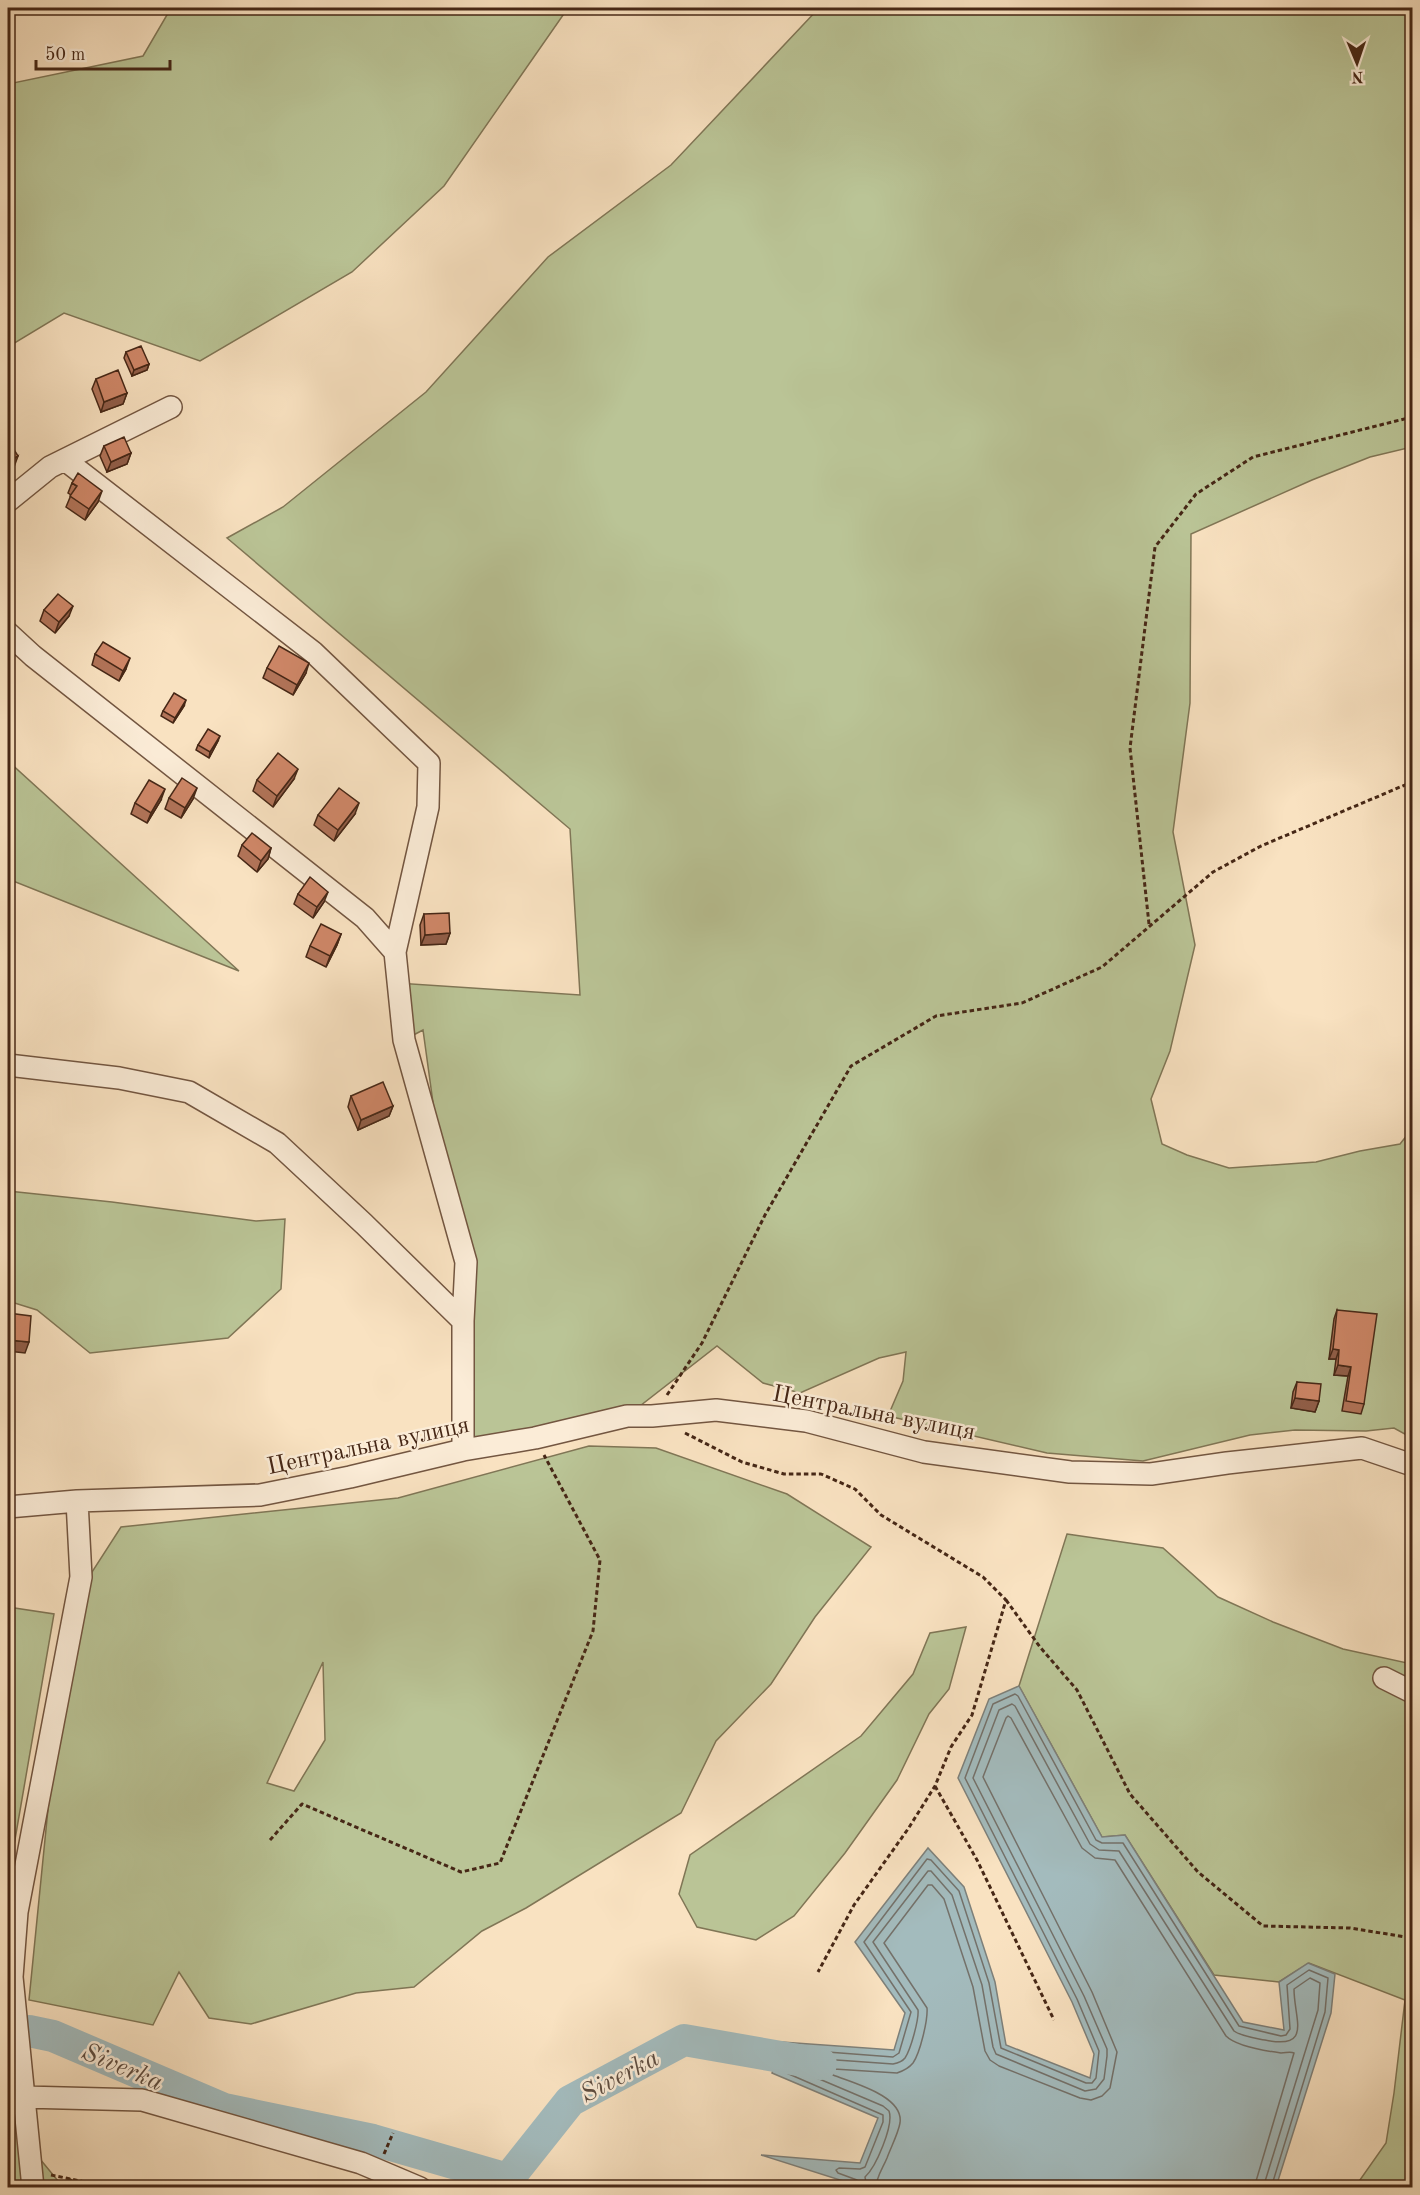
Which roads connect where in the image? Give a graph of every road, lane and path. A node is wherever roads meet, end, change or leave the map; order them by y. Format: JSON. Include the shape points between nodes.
{"nodes":[{"id":1,"x":171,"y":407,"type":"dead end"},
{"id":2,"x":1413,"y":417,"type":"edge"},
{"id":3,"x":65,"y":460,"type":"junction"},
{"id":4,"x":8,"y":501,"type":"edge"},
{"id":5,"x":8,"y":633,"type":"edge"},
{"id":6,"x":1413,"y":782,"type":"edge"},
{"id":7,"x":1149,"y":925,"type":"junction"},
{"id":8,"x":395,"y":952,"type":"junction"},
{"id":9,"x":8,"y":1065,"type":"edge"},
{"id":10,"x":463,"y":1321,"type":"junction"},
{"id":11,"x":652,"y":1416,"type":"junction"},
{"id":12,"x":684,"y":1432,"type":"dead end"},
{"id":13,"x":535,"y":1438,"type":"junction"},
{"id":14,"x":463,"y":1450,"type":"junction"},
{"id":15,"x":1413,"y":1466,"type":"edge"},
{"id":16,"x":77,"y":1502,"type":"junction"},
{"id":17,"x":8,"y":1506,"type":"edge"},
{"id":18,"x":1006,"y":1600,"type":"junction"},
{"id":19,"x":1384,"y":1678,"type":"dead end"},
{"id":20,"x":1413,"y":1692,"type":"edge"},
{"id":21,"x":935,"y":1786,"type":"junction"},
{"id":22,"x":270,"y":1840,"type":"dead end"},
{"id":23,"x":1413,"y":1938,"type":"edge"},
{"id":24,"x":818,"y":1972,"type":"dead end"},
{"id":25,"x":10,"y":1977,"type":"edge"},
{"id":26,"x":1054,"y":2020,"type":"dead end"},
{"id":27,"x":14,"y":2076,"type":"edge"},
{"id":28,"x":24,"y":2097,"type":"junction"},
{"id":29,"x":393,"y":2133,"type":"dead end"},
{"id":30,"x":384,"y":2154,"type":"dead end"},
{"id":31,"x":68,"y":2178,"type":"junction"},
{"id":32,"x":33,"y":2179,"type":"edge"},
{"id":33,"x":81,"y":2187,"type":"edge"},
{"id":34,"x":200,"y":2187,"type":"edge"},
{"id":35,"x":420,"y":2187,"type":"edge"}],
"edges":[{"from":1,"to":3,"type":"street"},
{"from":2,"to":7,"type":"path","via":[[1253,457],[1196,494],[1155,547],[1130,748]]},
{"from":3,"to":4,"type":"street","via":[[50,467]]},
{"from":3,"to":8,"type":"street","via":[[313,652],[429,763],[428,807]]},
{"from":5,"to":8,"type":"street","via":[[365,918]]},
{"from":6,"to":7,"type":"path","via":[[1261,846],[1214,872]]},
{"from":7,"to":11,"type":"path","via":[[1102,967],[1022,1003],[936,1016],[851,1066],[765,1215],[702,1343]]},
{"from":8,"to":10,"type":"street","via":[[404,1040],[466,1262]]},
{"from":9,"to":10,"type":"street","via":[[118,1078],[189,1092],[277,1143]]},
{"from":10,"to":14,"type":"street"},
{"from":11,"to":13,"type":"street","name":"Центральна вулиця","via":[[627,1416]]},
{"from":11,"to":15,"type":"street","name":"Центральна вулиця","via":[[716,1410],[806,1421],[924,1452],[1070,1472],[1151,1474],[1362,1448]]},
{"from":12,"to":18,"type":"path","via":[[742,1462],[784,1474],[821,1474],[855,1489],[881,1515],[983,1577]]},
{"from":13,"to":14,"type":"street","name":"Центральна вулиця"},
{"from":13,"to":22,"type":"path","via":[[600,1560],[593,1631],[500,1863],[461,1872],[302,1804]]},
{"from":14,"to":16,"type":"street","name":"Центральна вулиця","via":[[260,1495]]},
{"from":16,"to":17,"type":"street","name":"Центральна вулиця"},
{"from":16,"to":25,"type":"street","via":[[81,1577],[17,1912]]},
{"from":18,"to":21,"type":"path","via":[[972,1715],[951,1747]]},
{"from":18,"to":23,"type":"path","via":[[1077,1690],[1130,1794],[1198,1872],[1263,1926],[1350,1928]]},
{"from":19,"to":20,"type":"street"},
{"from":21,"to":24,"type":"path","via":[[854,1905]]},
{"from":21,"to":26,"type":"path","via":[[977,1860]]},
{"from":25,"to":27,"type":"street"},
{"from":27,"to":28,"type":"street"},
{"from":28,"to":32,"type":"street"},
{"from":28,"to":35,"type":"street","via":[[142,2100],[361,2163]]},
{"from":29,"to":30,"type":"path"},
{"from":31,"to":32,"type":"path"},
{"from":31,"to":33,"type":"path"},
{"from":31,"to":34,"type":"path","via":[[95,2184]]}]}
